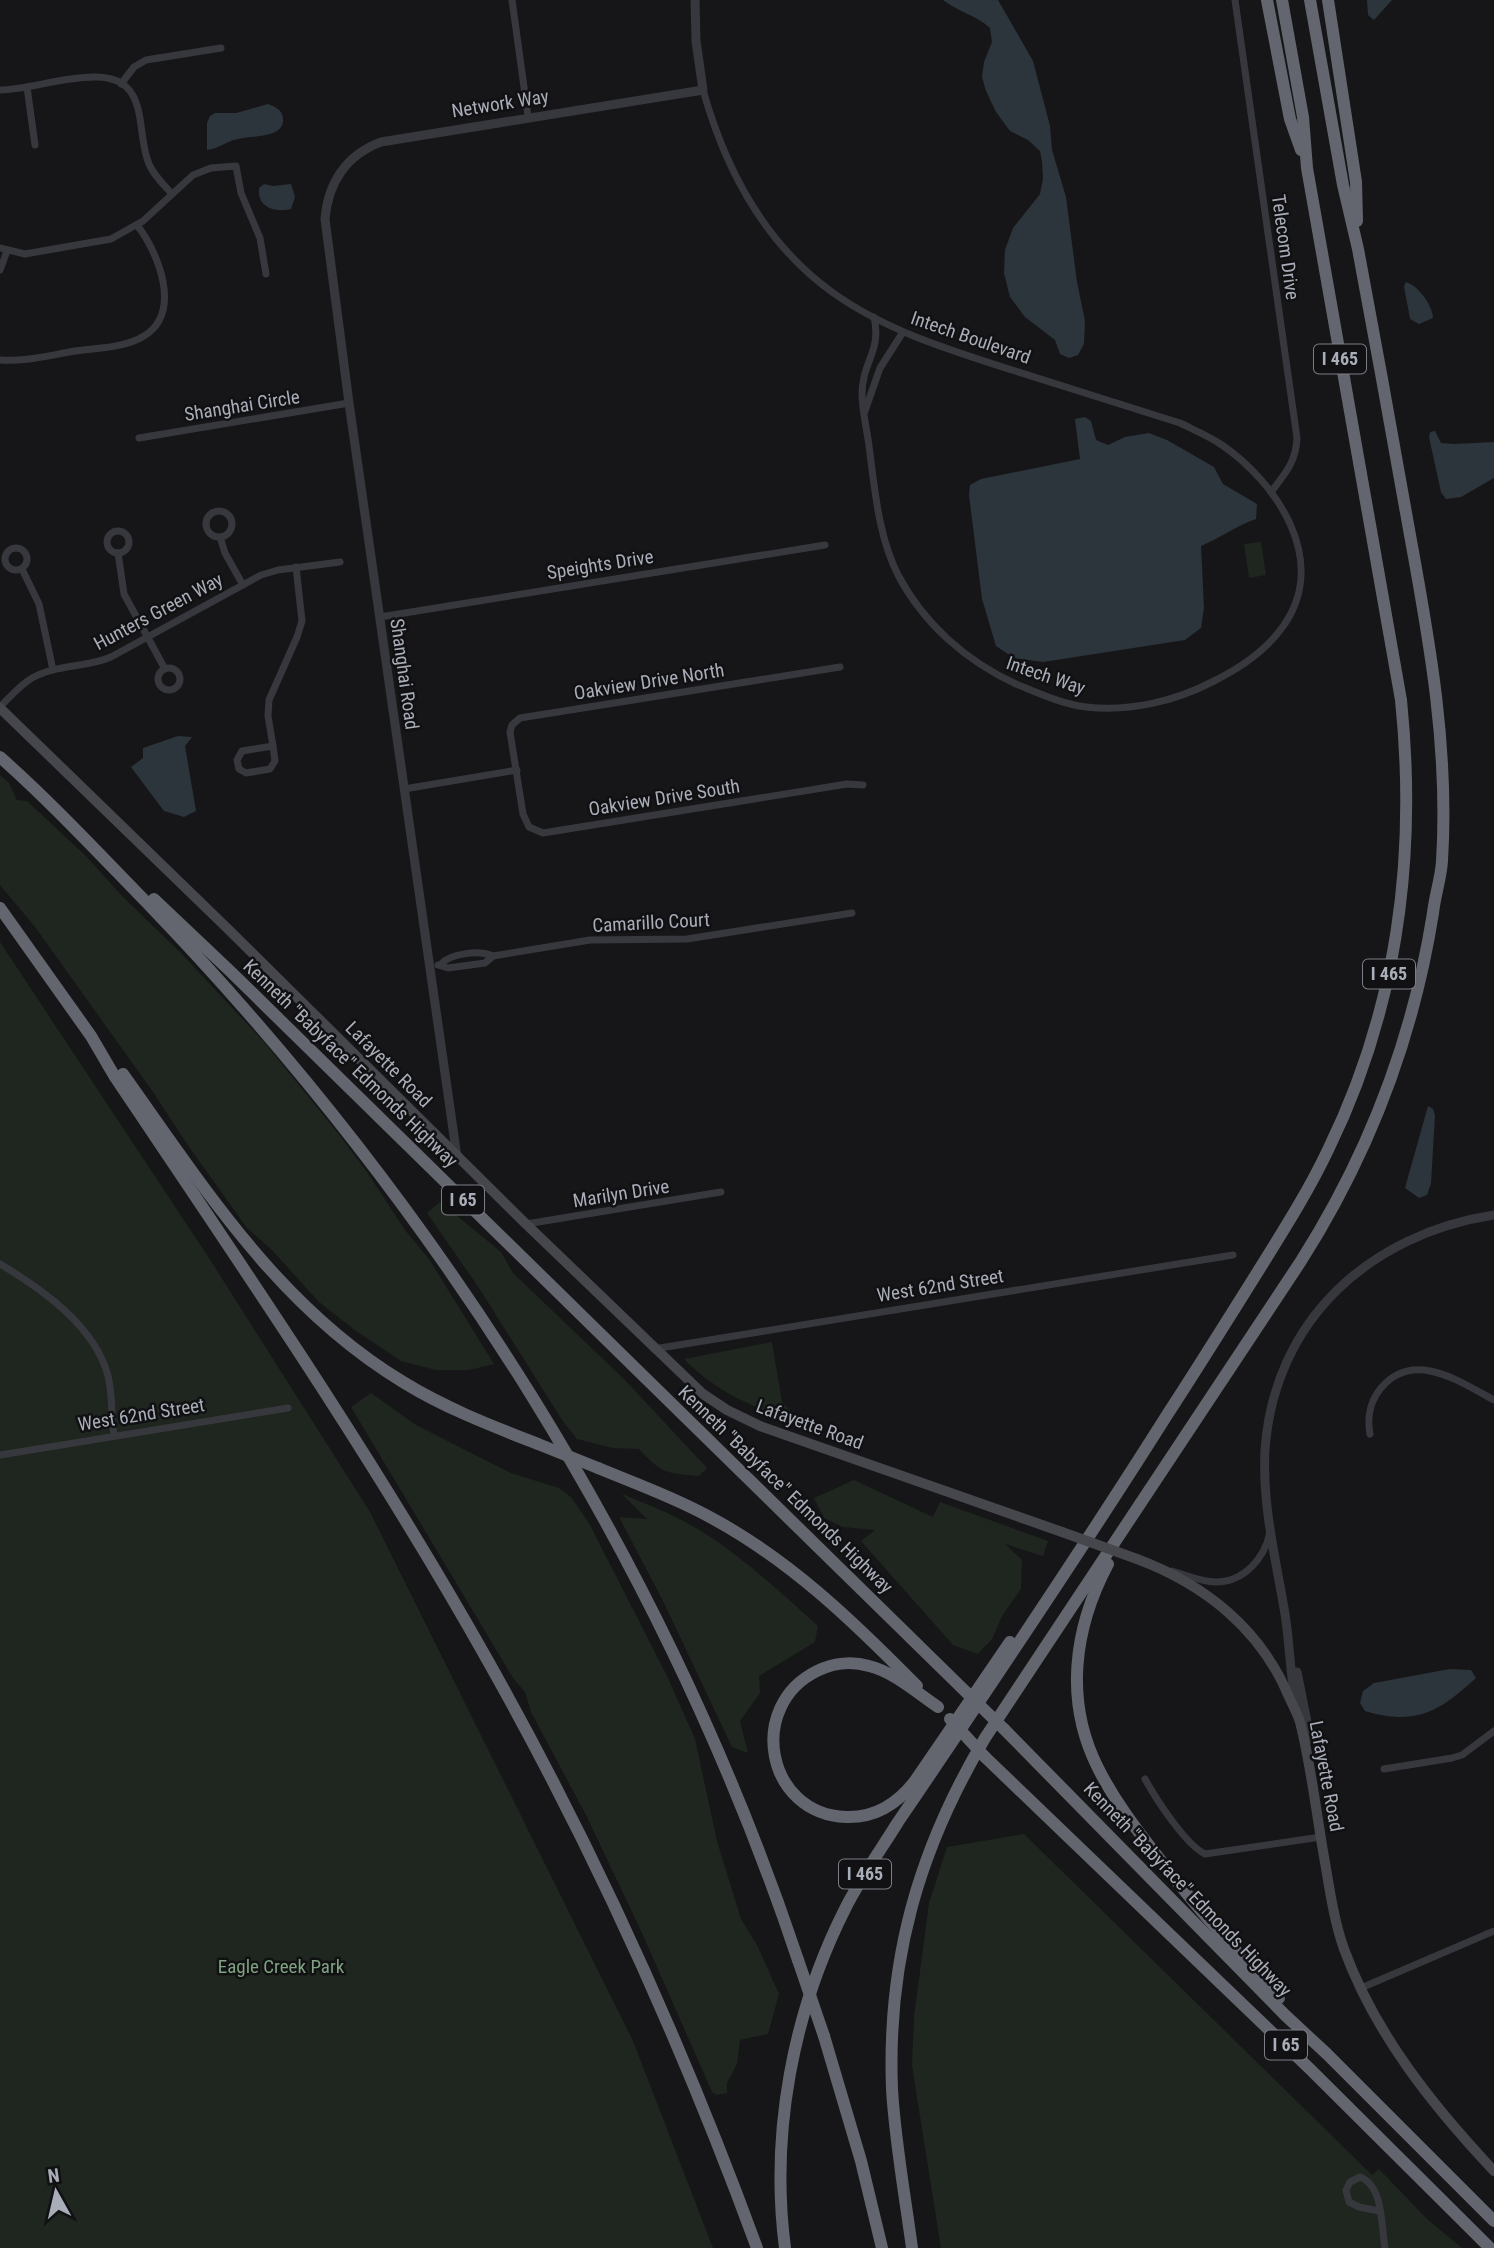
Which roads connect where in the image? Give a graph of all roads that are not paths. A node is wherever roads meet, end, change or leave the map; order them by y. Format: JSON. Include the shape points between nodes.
{"nodes":[{"id":1,"x":512,"y":0,"type":"edge"},
{"id":2,"x":695,"y":0,"type":"edge"},
{"id":3,"x":1235,"y":0,"type":"edge"},
{"id":4,"x":1267,"y":0,"type":"edge"},
{"id":5,"x":1282,"y":0,"type":"edge"},
{"id":6,"x":1310,"y":0,"type":"edge"},
{"id":7,"x":1328,"y":0,"type":"edge"},
{"id":8,"x":221,"y":48,"type":"dead end"},
{"id":9,"x":121,"y":84,"type":"junction"},
{"id":10,"x":27,"y":87,"type":"junction"},
{"id":11,"x":0,"y":90,"type":"edge"},
{"id":12,"x":703,"y":90,"type":"junction"},
{"id":13,"x":528,"y":116,"type":"junction"},
{"id":14,"x":35,"y":145,"type":"dead end"},
{"id":15,"x":1307,"y":168,"type":"junction"},
{"id":16,"x":172,"y":194,"type":"junction"},
{"id":17,"x":328,"y":196,"type":"joint"},
{"id":18,"x":138,"y":225,"type":"junction"},
{"id":19,"x":1359,"y":249,"type":"junction"},
{"id":20,"x":4,"y":250,"type":"edge"},
{"id":21,"x":0,"y":270,"type":"edge"},
{"id":22,"x":265,"y":274,"type":"dead end"},
{"id":23,"x":874,"y":317,"type":"junction"},
{"id":24,"x":903,"y":332,"type":"junction"},
{"id":25,"x":0,"y":359,"type":"edge"},
{"id":26,"x":349,"y":403,"type":"junction"},
{"id":27,"x":864,"y":411,"type":"junction"},
{"id":28,"x":139,"y":438,"type":"dead end"},
{"id":29,"x":1271,"y":492,"type":"junction"},
{"id":30,"x":220,"y":537,"type":"dead end"},
{"id":31,"x":1297,"y":543,"type":"joint"},
{"id":32,"x":825,"y":545,"type":"dead end"},
{"id":33,"x":118,"y":553,"type":"dead end"},
{"id":34,"x":340,"y":562,"type":"dead end"},
{"id":35,"x":296,"y":567,"type":"junction"},
{"id":36,"x":22,"y":569,"type":"dead end"},
{"id":37,"x":243,"y":585,"type":"junction"},
{"id":38,"x":380,"y":617,"type":"junction"},
{"id":39,"x":147,"y":638,"type":"junction"},
{"id":40,"x":840,"y":667,"type":"dead end"},
{"id":41,"x":165,"y":669,"type":"dead end"},
{"id":42,"x":53,"y":670,"type":"junction"},
{"id":43,"x":0,"y":708,"type":"edge"},
{"id":44,"x":273,"y":746,"type":"junction"},
{"id":45,"x":0,"y":757,"type":"edge"},
{"id":46,"x":517,"y":770,"type":"junction"},
{"id":47,"x":863,"y":785,"type":"dead end"},
{"id":48,"x":404,"y":789,"type":"junction"},
{"id":49,"x":42,"y":794,"type":"junction"},
{"id":50,"x":0,"y":908,"type":"edge"},
{"id":51,"x":852,"y":913,"type":"dead end"},
{"id":52,"x":429,"y":966,"type":"junction"},
{"id":53,"x":91,"y":1036,"type":"junction"},
{"id":54,"x":457,"y":1157,"type":"junction"},
{"id":55,"x":721,"y":1192,"type":"dead end"},
{"id":56,"x":1494,"y":1214,"type":"edge"},
{"id":57,"x":526,"y":1224,"type":"junction"},
{"id":58,"x":1233,"y":1255,"type":"dead end"},
{"id":59,"x":0,"y":1264,"type":"edge"},
{"id":60,"x":654,"y":1349,"type":"junction"},
{"id":61,"x":1494,"y":1400,"type":"edge"},
{"id":62,"x":288,"y":1408,"type":"dead end"},
{"id":63,"x":1370,"y":1434,"type":"dead end"},
{"id":64,"x":114,"y":1436,"type":"junction"},
{"id":65,"x":0,"y":1455,"type":"edge"},
{"id":66,"x":1133,"y":1517,"type":"junction"},
{"id":67,"x":1270,"y":1525,"type":"junction"},
{"id":68,"x":1079,"y":1549,"type":"junction"},
{"id":69,"x":1153,"y":1564,"type":"junction"},
{"id":70,"x":1288,"y":1634,"type":"junction"},
{"id":71,"x":938,"y":1707,"type":"junction"},
{"id":72,"x":1301,"y":1723,"type":"junction"},
{"id":73,"x":1494,"y":1731,"type":"edge"},
{"id":74,"x":1307,"y":1757,"type":"junction"},
{"id":75,"x":1384,"y":1769,"type":"dead end"},
{"id":76,"x":1145,"y":1779,"type":"dead end"},
{"id":77,"x":1321,"y":1838,"type":"junction"},
{"id":78,"x":1494,"y":1931,"type":"edge"},
{"id":79,"x":1361,"y":1988,"type":"junction"},
{"id":80,"x":1327,"y":2054,"type":"junction"},
{"id":81,"x":1494,"y":2171,"type":"edge"},
{"id":82,"x":1379,"y":2211,"type":"junction"},
{"id":83,"x":1494,"y":2221,"type":"edge"},
{"id":84,"x":757,"y":2248,"type":"edge"},
{"id":85,"x":785,"y":2248,"type":"edge"},
{"id":86,"x":882,"y":2248,"type":"edge"},
{"id":87,"x":912,"y":2248,"type":"edge"},
{"id":88,"x":1385,"y":2248,"type":"edge"},
{"id":89,"x":1490,"y":2248,"type":"edge"}],
"edges":[{"from":1,"to":13,"type":"street"},
{"from":2,"to":12,"type":"street","name":"Intech Boulevard"},
{"from":3,"to":29,"type":"street","name":"Telecom Drive","via":[[1297,438],[1290,468]]},
{"from":4,"to":15,"type":"highway","via":[[1290,120]]},
{"from":5,"to":15,"type":"highway","number":"I 465","via":[[1303,117]]},
{"from":6,"to":19,"type":"highway","number":"I 465"},
{"from":7,"to":19,"type":"highway","via":[[1356,182]]},
{"from":8,"to":9,"type":"street","via":[[146,61],[134,67]]},
{"from":9,"to":10,"type":"street","via":[[92,76]]},
{"from":9,"to":16,"type":"street","via":[[139,107],[148,163]]},
{"from":10,"to":11,"type":"street"},
{"from":10,"to":14,"type":"street"},
{"from":12,"to":13,"type":"street","name":"Network Way"},
{"from":12,"to":23,"type":"street","name":"Intech Boulevard","via":[[729,166],[762,220],[820,283]]},
{"from":13,"to":17,"type":"street","name":"Network Way","via":[[378,143],[345,165]]},
{"from":15,"to":68,"type":"highway","number":"I 465","via":[[1401,700],[1408,801],[1399,922],[1378,1018],[1329,1149],[1223,1328]]},
{"from":16,"to":18,"type":"street"},
{"from":16,"to":22,"type":"street","via":[[199,172],[236,166],[241,193],[260,238]]},
{"from":17,"to":26,"type":"street","name":"Shanghai Road","via":[[325,219]]},
{"from":18,"to":20,"type":"street","via":[[93,243],[25,254]]},
{"from":18,"to":25,"type":"street","via":[[156,254],[164,295],[160,317],[147,334],[131,342],[28,359]]},
{"from":19,"to":66,"type":"highway","number":"I 465","via":[[1437,695],[1444,781],[1442,865],[1411,1019],[1361,1156],[1309,1250]]},
{"from":20,"to":21,"type":"street"},
{"from":23,"to":24,"type":"street","name":"Intech Boulevard"},
{"from":23,"to":27,"type":"street","name":"Intech Way","via":[[877,341],[863,382]]},
{"from":24,"to":27,"type":"street","via":[[880,368]]},
{"from":24,"to":29,"type":"street","name":"Intech Boulevard","via":[[1191,428],[1234,454]]},
{"from":26,"to":28,"type":"street","name":"Shanghai Circle"},
{"from":26,"to":38,"type":"street","name":"Shanghai Road"},
{"from":27,"to":31,"type":"street","name":"Intech Way","via":[[882,531],[898,574],[922,611],[948,640],[993,674],[1069,703],[1122,707],[1159,702],[1192,692],[1243,665],[1284,625],[1295,602],[1302,571]]},
{"from":29,"to":31,"type":"street","name":"Intech Boulevard"},
{"from":30,"to":37,"type":"street"},
{"from":32,"to":38,"type":"street","name":"Speights Drive"},
{"from":33,"to":39,"type":"street","via":[[124,594]]},
{"from":34,"to":35,"type":"street","name":"Hunters Green Way"},
{"from":35,"to":37,"type":"street","name":"Hunters Green Way","via":[[273,571]]},
{"from":35,"to":44,"type":"street","via":[[302,621],[269,700]]},
{"from":36,"to":42,"type":"street","via":[[38,599]]},
{"from":37,"to":39,"type":"street","name":"Hunters Green Way"},
{"from":38,"to":48,"type":"street","name":"Shanghai Road"},
{"from":39,"to":41,"type":"street"},
{"from":39,"to":42,"type":"street","name":"Hunters Green Way","via":[[100,661]]},
{"from":40,"to":46,"type":"street","name":"Oakview Drive North","via":[[520,718],[511,728]]},
{"from":42,"to":43,"type":"street","name":"Hunters Green Way","via":[[22,685]]},
{"from":43,"to":54,"type":"main road","name":"Lafayette Road"},
{"from":44,"to":44,"type":"street","via":[[242,751],[239,769],[246,773],[270,769],[275,761]]},
{"from":45,"to":49,"type":"highway","number":"I 65"},
{"from":46,"to":47,"type":"street","name":"Oakview Drive South","via":[[525,821],[539,833]]},
{"from":46,"to":48,"type":"street"},
{"from":48,"to":52,"type":"street","name":"Shanghai Road"},
{"from":49,"to":80,"type":"highway","name":"Kenneth \"Babyface\" Edmonds Highway","number":"I 65","bridge":true,"via":[[240,980],[967,1693]]},
{"from":49,"to":86,"type":"highway","bridge":true,"via":[[203,961],[307,1083],[428,1237],[506,1353],[591,1495],[669,1646],[747,1822],[824,2035]]},
{"from":50,"to":53,"type":"highway","number":"I 65"},
{"from":51,"to":52,"type":"street","name":"Camarillo Court","via":[[695,938],[590,940],[492,956],[485,963]]},
{"from":52,"to":54,"type":"street","name":"Shanghai Road"},
{"from":53,"to":71,"type":"highway","name":"Kenneth \"Babyface\" Edmonds Highway","number":"I 65","bridge":true,"via":[[247,1245],[301,1304],[355,1350],[446,1406],[706,1515],[779,1560],[834,1605]]},
{"from":53,"to":84,"type":"highway","via":[[361,1450],[489,1663],[582,1839],[650,1983]]},
{"from":54,"to":57,"type":"main road","name":"Lafayette Road"},
{"from":55,"to":57,"type":"street","name":"Marilyn Drive"},
{"from":56,"to":67,"type":"street","via":[[1447,1224],[1392,1248],[1345,1282],[1314,1318],[1287,1361],[1269,1417],[1265,1469]]},
{"from":57,"to":60,"type":"main road","name":"Lafayette Road"},
{"from":58,"to":60,"type":"street","name":"West 62nd Street"},
{"from":59,"to":64,"type":"street","via":[[70,1317],[100,1355],[110,1382]]},
{"from":60,"to":69,"type":"main road","name":"Lafayette Road","bridge":true,"via":[[703,1394],[757,1425]]},
{"from":61,"to":63,"type":"street","via":[[1436,1371],[1412,1370],[1389,1380],[1375,1396],[1369,1413]]},
{"from":62,"to":64,"type":"street","name":"West 62nd Street"},
{"from":64,"to":65,"type":"street","name":"West 62nd Street"},
{"from":66,"to":80,"type":"highway","via":[[1096,1587],[1083,1626],[1077,1676],[1080,1714],[1090,1749],[1107,1784],[1174,1879]]},
{"from":66,"to":87,"type":"highway","number":"I 465","via":[[978,1749],[946,1809],[917,1885],[898,1968],[892,2051],[894,2109]]},
{"from":67,"to":69,"type":"street","via":[[1261,1555],[1235,1578],[1205,1581]]},
{"from":67,"to":70,"type":"street"},
{"from":68,"to":71,"type":"highway","via":[[1029,1613],[915,1781],[894,1803],[862,1816],[828,1814],[797,1797],[779,1770],[773,1738],[780,1708],[800,1681],[822,1668],[847,1663],[871,1666]]},
{"from":68,"to":85,"type":"highway","number":"I 465","via":[[863,1877],[826,1950],[803,2017],[788,2087],[781,2158]]},
{"from":69,"to":72,"type":"main road","name":"Lafayette Road","via":[[1211,1597],[1248,1632],[1281,1679]]},
{"from":70,"to":72,"type":"street"},
{"from":70,"to":74,"type":"street","via":[[1307,1722]]},
{"from":71,"to":89,"type":"highway","name":"Kenneth \"Babyface\" Edmonds Highway","number":"I 65","bridge":true},
{"from":72,"to":74,"type":"main road","name":"Lafayette Road"},
{"from":73,"to":75,"type":"street","via":[[1462,1755]]},
{"from":74,"to":77,"type":"main road","name":"Lafayette Road"},
{"from":76,"to":77,"type":"street","via":[[1157,1801],[1205,1853]]},
{"from":77,"to":79,"type":"main road","name":"Lafayette Road","via":[[1336,1926]]},
{"from":78,"to":79,"type":"street"},
{"from":79,"to":81,"type":"main road","name":"Lafayette Road","via":[[1407,2069]]},
{"from":80,"to":83,"type":"highway","name":"Kenneth \"Babyface\" Edmonds Highway","number":"I 65"},
{"from":82,"to":82,"type":"street","via":[[1368,2180],[1350,2182],[1346,2190],[1349,2202]]},
{"from":82,"to":88,"type":"street"}]}
